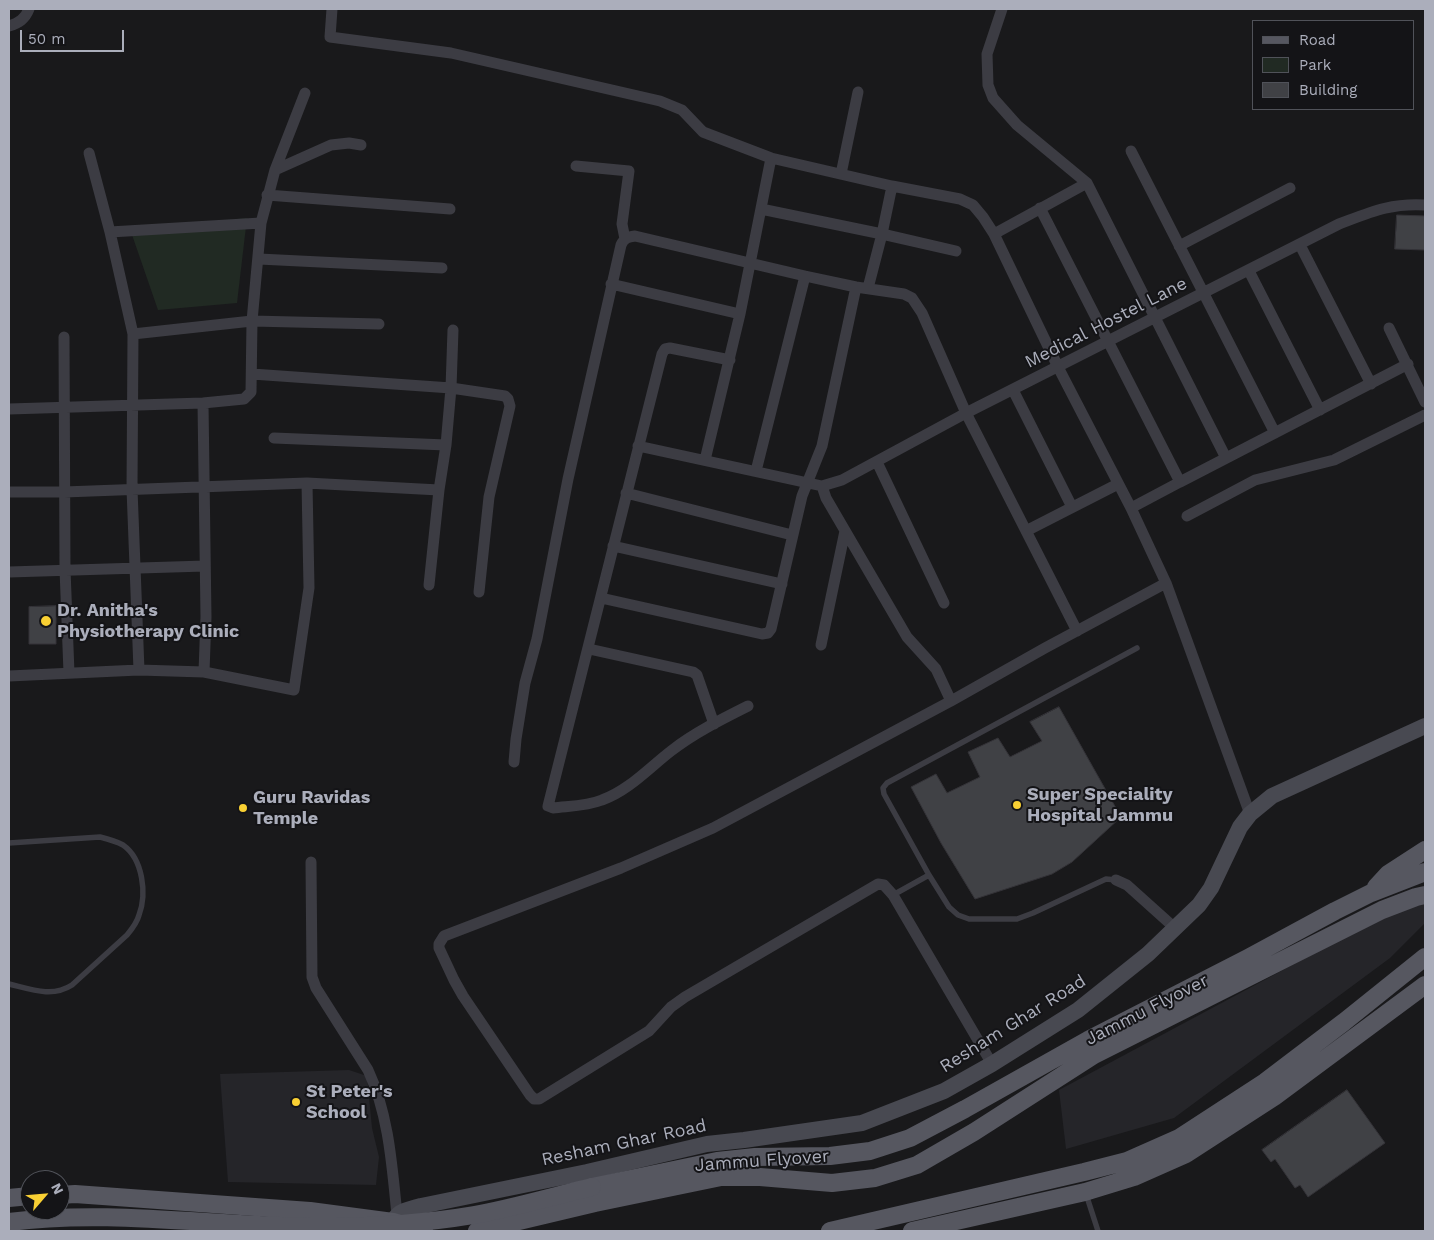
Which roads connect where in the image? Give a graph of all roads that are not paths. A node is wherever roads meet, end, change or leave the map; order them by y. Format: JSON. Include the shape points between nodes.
{"nodes":[{"id":1,"x":28,"y":9,"type":"edge"},
{"id":2,"x":332,"y":9,"type":"edge"},
{"id":3,"x":1002,"y":9,"type":"edge"},
{"id":4,"x":9,"y":26,"type":"edge"},
{"id":5,"x":858,"y":92,"type":"dead end"},
{"id":6,"x":305,"y":93,"type":"dead end"},
{"id":7,"x":361,"y":145,"type":"dead end"},
{"id":8,"x":1131,"y":151,"type":"dead end"},
{"id":9,"x":89,"y":154,"type":"dead end"},
{"id":10,"x":771,"y":158,"type":"junction"},
{"id":11,"x":576,"y":166,"type":"dead end"},
{"id":12,"x":275,"y":170,"type":"junction"},
{"id":13,"x":841,"y":174,"type":"junction"},
{"id":14,"x":1087,"y":183,"type":"junction"},
{"id":15,"x":892,"y":186,"type":"junction"},
{"id":16,"x":1290,"y":188,"type":"dead end"},
{"id":17,"x":267,"y":195,"type":"junction"},
{"id":18,"x":1425,"y":205,"type":"edge"},
{"id":19,"x":1040,"y":208,"type":"junction"},
{"id":20,"x":450,"y":209,"type":"dead end"},
{"id":21,"x":761,"y":209,"type":"junction"},
{"id":22,"x":261,"y":223,"type":"junction"},
{"id":23,"x":110,"y":232,"type":"junction"},
{"id":24,"x":882,"y":234,"type":"junction"},
{"id":25,"x":994,"y":234,"type":"junction"},
{"id":26,"x":625,"y":239,"type":"junction"},
{"id":27,"x":1300,"y":245,"type":"junction"},
{"id":28,"x":1180,"y":246,"type":"junction"},
{"id":29,"x":956,"y":251,"type":"dead end"},
{"id":30,"x":259,"y":259,"type":"junction"},
{"id":31,"x":750,"y":264,"type":"junction"},
{"id":32,"x":442,"y":268,"type":"dead end"},
{"id":33,"x":1249,"y":271,"type":"junction"},
{"id":34,"x":805,"y":276,"type":"junction"},
{"id":35,"x":611,"y":284,"type":"junction"},
{"id":36,"x":862,"y":287,"type":"junction"},
{"id":37,"x":1204,"y":294,"type":"junction"},
{"id":38,"x":740,"y":314,"type":"junction"},
{"id":39,"x":1155,"y":318,"type":"junction"},
{"id":40,"x":252,"y":321,"type":"junction"},
{"id":41,"x":379,"y":324,"type":"dead end"},
{"id":42,"x":1389,"y":328,"type":"dead end"},
{"id":43,"x":453,"y":330,"type":"dead end"},
{"id":44,"x":133,"y":334,"type":"junction"},
{"id":45,"x":64,"y":337,"type":"dead end"},
{"id":46,"x":1109,"y":341,"type":"junction"},
{"id":47,"x":730,"y":360,"type":"junction"},
{"id":48,"x":1408,"y":364,"type":"junction"},
{"id":49,"x":1058,"y":367,"type":"junction"},
{"id":50,"x":252,"y":374,"type":"junction"},
{"id":51,"x":1371,"y":384,"type":"junction"},
{"id":52,"x":451,"y":388,"type":"junction"},
{"id":53,"x":1013,"y":390,"type":"junction"},
{"id":54,"x":1425,"y":402,"type":"edge"},
{"id":55,"x":203,"y":403,"type":"junction"},
{"id":56,"x":132,"y":405,"type":"junction"},
{"id":57,"x":64,"y":407,"type":"junction"},
{"id":58,"x":9,"y":409,"type":"edge"},
{"id":59,"x":1320,"y":410,"type":"junction"},
{"id":60,"x":966,"y":413,"type":"junction"},
{"id":61,"x":1425,"y":415,"type":"edge"},
{"id":62,"x":1274,"y":433,"type":"junction"},
{"id":63,"x":274,"y":438,"type":"dead end"},
{"id":64,"x":446,"y":445,"type":"junction"},
{"id":65,"x":638,"y":446,"type":"junction"},
{"id":66,"x":1226,"y":458,"type":"junction"},
{"id":67,"x":706,"y":460,"type":"junction"},
{"id":68,"x":877,"y":462,"type":"junction"},
{"id":69,"x":756,"y":470,"type":"junction"},
{"id":70,"x":1180,"y":482,"type":"junction"},
{"id":71,"x":306,"y":483,"type":"junction"},
{"id":72,"x":807,"y":483,"type":"junction"},
{"id":73,"x":1118,"y":484,"type":"junction"},
{"id":74,"x":822,"y":486,"type":"junction"},
{"id":75,"x":203,"y":487,"type":"junction"},
{"id":76,"x":132,"y":489,"type":"junction"},
{"id":77,"x":438,"y":490,"type":"junction"},
{"id":78,"x":9,"y":492,"type":"edge"},
{"id":79,"x":64,"y":492,"type":"junction"},
{"id":80,"x":626,"y":493,"type":"junction"},
{"id":81,"x":1072,"y":507,"type":"junction"},
{"id":82,"x":1131,"y":508,"type":"junction"},
{"id":83,"x":1187,"y":516,"type":"dead end"},
{"id":84,"x":845,"y":531,"type":"junction"},
{"id":85,"x":1026,"y":531,"type":"junction"},
{"id":86,"x":792,"y":534,"type":"junction"},
{"id":87,"x":613,"y":546,"type":"junction"},
{"id":88,"x":205,"y":566,"type":"junction"},
{"id":89,"x":135,"y":568,"type":"junction"},
{"id":90,"x":64,"y":569,"type":"junction"},
{"id":91,"x":9,"y":572,"type":"edge"},
{"id":92,"x":1166,"y":583,"type":"junction"},
{"id":93,"x":782,"y":584,"type":"junction"},
{"id":94,"x":429,"y":585,"type":"dead end"},
{"id":95,"x":479,"y":592,"type":"dead end"},
{"id":96,"x":600,"y":598,"type":"junction"},
{"id":97,"x":944,"y":603,"type":"dead end"},
{"id":98,"x":1077,"y":631,"type":"junction"},
{"id":99,"x":820,"y":645,"type":"dead end"},
{"id":100,"x":1137,"y":648,"type":"dead end"},
{"id":101,"x":589,"y":649,"type":"junction"},
{"id":102,"x":139,"y":670,"type":"junction"},
{"id":103,"x":204,"y":672,"type":"junction"},
{"id":104,"x":69,"y":673,"type":"junction"},
{"id":105,"x":9,"y":676,"type":"edge"},
{"id":106,"x":952,"y":701,"type":"junction"},
{"id":107,"x":748,"y":706,"type":"dead end"},
{"id":108,"x":714,"y":724,"type":"junction"},
{"id":109,"x":1425,"y":726,"type":"edge"},
{"id":110,"x":514,"y":762,"type":"dead end"},
{"id":111,"x":1250,"y":814,"type":"junction"},
{"id":112,"x":9,"y":843,"type":"edge"},
{"id":113,"x":1425,"y":850,"type":"edge"},
{"id":114,"x":310,"y":862,"type":"dead end"},
{"id":115,"x":1425,"y":872,"type":"edge"},
{"id":116,"x":929,"y":875,"type":"junction"},
{"id":117,"x":1116,"y":880,"type":"joint"},
{"id":118,"x":1371,"y":893,"type":"junction"},
{"id":119,"x":893,"y":895,"type":"junction"},
{"id":120,"x":1425,"y":895,"type":"edge"},
{"id":121,"x":1176,"y":929,"type":"junction"},
{"id":122,"x":1425,"y":957,"type":"edge"},
{"id":123,"x":9,"y":984,"type":"edge"},
{"id":124,"x":1425,"y":985,"type":"edge"},
{"id":125,"x":992,"y":1064,"type":"junction"},
{"id":126,"x":1085,"y":1192,"type":"junction"},
{"id":127,"x":70,"y":1194,"type":"edge"},
{"id":128,"x":9,"y":1222,"type":"edge"},
{"id":129,"x":394,"y":1223,"type":"edge"},
{"id":130,"x":424,"y":1231,"type":"edge"},
{"id":131,"x":477,"y":1231,"type":"edge"},
{"id":132,"x":830,"y":1231,"type":"edge"},
{"id":133,"x":912,"y":1231,"type":"edge"},
{"id":134,"x":1098,"y":1231,"type":"edge"}],
"edges":[{"from":1,"to":4,"type":"street","via":[[26,17]]},
{"from":2,"to":10,"type":"street","via":[[330,37],[451,53],[660,101],[682,110],[703,132]]},
{"from":3,"to":14,"type":"street","via":[[987,54],[988,85],[993,98],[1017,125]]},
{"from":5,"to":13,"type":"street"},
{"from":6,"to":12,"type":"street"},
{"from":7,"to":12,"type":"street","via":[[331,145]]},
{"from":8,"to":28,"type":"street"},
{"from":9,"to":23,"type":"street"},
{"from":10,"to":13,"type":"street"},
{"from":10,"to":21,"type":"street"},
{"from":11,"to":26,"type":"street","via":[[629,171],[622,224]]},
{"from":12,"to":17,"type":"street"},
{"from":13,"to":15,"type":"street"},
{"from":14,"to":19,"type":"street"},
{"from":14,"to":39,"type":"street"},
{"from":15,"to":24,"type":"street"},
{"from":15,"to":25,"type":"street","via":[[960,199],[973,206]]},
{"from":16,"to":28,"type":"street"},
{"from":17,"to":20,"type":"street"},
{"from":17,"to":22,"type":"street"},
{"from":18,"to":27,"type":"street","name":"Medical Hostel Lane","via":[[1384,207],[1339,224]]},
{"from":19,"to":25,"type":"street"},
{"from":19,"to":46,"type":"street"},
{"from":21,"to":24,"type":"street"},
{"from":21,"to":31,"type":"street"},
{"from":22,"to":23,"type":"street"},
{"from":22,"to":30,"type":"street"},
{"from":23,"to":44,"type":"street"},
{"from":24,"to":29,"type":"street"},
{"from":24,"to":36,"type":"street"},
{"from":25,"to":49,"type":"street"},
{"from":26,"to":31,"type":"street","via":[[635,236]]},
{"from":26,"to":35,"type":"street"},
{"from":27,"to":33,"type":"street","name":"Medical Hostel Lane"},
{"from":27,"to":51,"type":"street"},
{"from":28,"to":37,"type":"street"},
{"from":30,"to":32,"type":"street"},
{"from":30,"to":40,"type":"street"},
{"from":31,"to":34,"type":"street"},
{"from":31,"to":38,"type":"street"},
{"from":33,"to":37,"type":"street","name":"Medical Hostel Lane"},
{"from":33,"to":59,"type":"street"},
{"from":34,"to":36,"type":"street"},
{"from":34,"to":69,"type":"street"},
{"from":35,"to":38,"type":"street"},
{"from":35,"to":110,"type":"street","via":[[537,639],[525,682]]},
{"from":36,"to":60,"type":"street","via":[[904,294],[917,304]]},
{"from":36,"to":72,"type":"street","via":[[822,446]]},
{"from":37,"to":39,"type":"street","name":"Medical Hostel Lane"},
{"from":37,"to":62,"type":"street"},
{"from":38,"to":47,"type":"street"},
{"from":39,"to":46,"type":"street","name":"Medical Hostel Lane"},
{"from":39,"to":66,"type":"street"},
{"from":40,"to":41,"type":"street"},
{"from":40,"to":44,"type":"street"},
{"from":40,"to":50,"type":"street"},
{"from":42,"to":48,"type":"street"},
{"from":43,"to":52,"type":"street"},
{"from":44,"to":56,"type":"street"},
{"from":45,"to":57,"type":"street"},
{"from":46,"to":49,"type":"street","name":"Medical Hostel Lane"},
{"from":46,"to":70,"type":"street"},
{"from":47,"to":65,"type":"street","via":[[665,349]]},
{"from":47,"to":67,"type":"street"},
{"from":48,"to":51,"type":"street"},
{"from":48,"to":54,"type":"street"},
{"from":49,"to":53,"type":"street","name":"Medical Hostel Lane"},
{"from":49,"to":73,"type":"street"},
{"from":50,"to":52,"type":"street"},
{"from":50,"to":55,"type":"street","via":[[251,392],[244,399]]},
{"from":51,"to":59,"type":"street"},
{"from":52,"to":64,"type":"street"},
{"from":52,"to":95,"type":"street","via":[[505,396],[510,402],[489,497]]},
{"from":53,"to":60,"type":"street","name":"Medical Hostel Lane"},
{"from":53,"to":81,"type":"street"},
{"from":55,"to":56,"type":"street"},
{"from":55,"to":75,"type":"street"},
{"from":56,"to":57,"type":"street"},
{"from":56,"to":76,"type":"street"},
{"from":57,"to":58,"type":"street"},
{"from":57,"to":79,"type":"street"},
{"from":59,"to":62,"type":"street"},
{"from":60,"to":68,"type":"street","name":"Medical Hostel Lane"},
{"from":60,"to":85,"type":"street"},
{"from":61,"to":83,"type":"street","via":[[1334,460],[1255,480]]},
{"from":62,"to":66,"type":"street"},
{"from":63,"to":64,"type":"street"},
{"from":64,"to":77,"type":"street"},
{"from":65,"to":67,"type":"street","name":"Medical Hostel Lane"},
{"from":65,"to":80,"type":"street"},
{"from":66,"to":70,"type":"street"},
{"from":67,"to":69,"type":"street","name":"Medical Hostel Lane"},
{"from":68,"to":74,"type":"street","name":"Medical Hostel Lane"},
{"from":68,"to":97,"type":"street"},
{"from":69,"to":72,"type":"street","name":"Medical Hostel Lane"},
{"from":70,"to":82,"type":"street"},
{"from":71,"to":75,"type":"street"},
{"from":71,"to":77,"type":"street"},
{"from":71,"to":103,"type":"street","via":[[309,588],[294,690]]},
{"from":72,"to":74,"type":"street","name":"Medical Hostel Lane"},
{"from":72,"to":86,"type":"street"},
{"from":73,"to":81,"type":"street"},
{"from":73,"to":82,"type":"street"},
{"from":74,"to":84,"type":"street"},
{"from":75,"to":76,"type":"street"},
{"from":75,"to":88,"type":"street"},
{"from":76,"to":79,"type":"street"},
{"from":76,"to":89,"type":"street"},
{"from":77,"to":94,"type":"street"},
{"from":78,"to":79,"type":"street"},
{"from":79,"to":90,"type":"street"},
{"from":80,"to":86,"type":"street"},
{"from":80,"to":87,"type":"street"},
{"from":81,"to":85,"type":"street"},
{"from":82,"to":92,"type":"street"},
{"from":84,"to":99,"type":"street"},
{"from":84,"to":106,"type":"street","via":[[910,642],[936,669]]},
{"from":85,"to":98,"type":"street"},
{"from":86,"to":93,"type":"street"},
{"from":87,"to":93,"type":"street"},
{"from":87,"to":96,"type":"street"},
{"from":88,"to":89,"type":"street"},
{"from":88,"to":103,"type":"street"},
{"from":89,"to":90,"type":"street"},
{"from":89,"to":102,"type":"street"},
{"from":90,"to":91,"type":"street"},
{"from":90,"to":104,"type":"street"},
{"from":92,"to":98,"type":"street"},
{"from":92,"to":111,"type":"street"},
{"from":93,"to":96,"type":"street","via":[[771,629],[762,634]]},
{"from":96,"to":101,"type":"street"},
{"from":98,"to":106,"type":"street"},
{"from":100,"to":116,"type":"lane","via":[[887,783],[883,788],[884,794]]},
{"from":101,"to":108,"type":"street","via":[[693,672],[697,675]]},
{"from":101,"to":108,"type":"street","via":[[548,806],[585,805],[620,792],[672,750]]},
{"from":102,"to":103,"type":"street"},
{"from":102,"to":104,"type":"street"},
{"from":104,"to":105,"type":"street"},
{"from":106,"to":119,"type":"street","via":[[713,828],[622,868],[444,936],[439,948],[463,996],[530,1095],[539,1099],[649,1031],[685,997],[878,884],[884,884]]},
{"from":107,"to":108,"type":"street"},
{"from":109,"to":111,"type":"street","name":"Resham Ghar Road","via":[[1272,796]]},
{"from":111,"to":121,"type":"street","name":"Resham Ghar Road","via":[[1232,842],[1211,888]]},
{"from":112,"to":123,"type":"lane","via":[[100,837],[111,840],[122,845],[136,861],[143,896],[140,914],[127,935],[63,991],[38,991]]},
{"from":113,"to":118,"type":"main road","via":[[1388,874]]},
{"from":114,"to":129,"type":"street","via":[[312,977],[374,1083],[390,1155]]},
{"from":115,"to":118,"type":"main road","name":"Jammu Flyover"},
{"from":116,"to":117,"type":"lane","via":[[949,907],[969,919],[1017,919],[1106,879]]},
{"from":116,"to":119,"type":"lane"},
{"from":117,"to":121,"type":"street","via":[[1127,885]]},
{"from":118,"to":128,"type":"main road","name":"Jammu Flyover","bridge":true,"via":[[1088,1040],[910,1138],[870,1151],[830,1156],[717,1160],[475,1215],[402,1225],[311,1227],[113,1218],[40,1218]]},
{"from":119,"to":125,"type":"street"},
{"from":120,"to":131,"type":"main road","name":"Jammu Flyover","via":[[1382,910],[1094,1055],[917,1165],[875,1178],[832,1183],[760,1177],[721,1178]]},
{"from":121,"to":125,"type":"street","name":"Resham Ghar Road","via":[[1078,1010]]},
{"from":122,"to":132,"type":"main road","via":[[1265,1082],[1179,1138],[1127,1161]]},
{"from":124,"to":126,"type":"main road","via":[[1274,1097],[1186,1154],[1134,1177]]},
{"from":125,"to":129,"type":"street","name":"Resham Ghar Road","via":[[944,1091],[862,1123],[707,1144],[421,1206]]},
{"from":126,"to":133,"type":"main road"},
{"from":126,"to":134,"type":"lane"},
{"from":127,"to":129,"type":"main road","via":[[310,1211]]},
{"from":129,"to":130,"type":"main road"}]}
